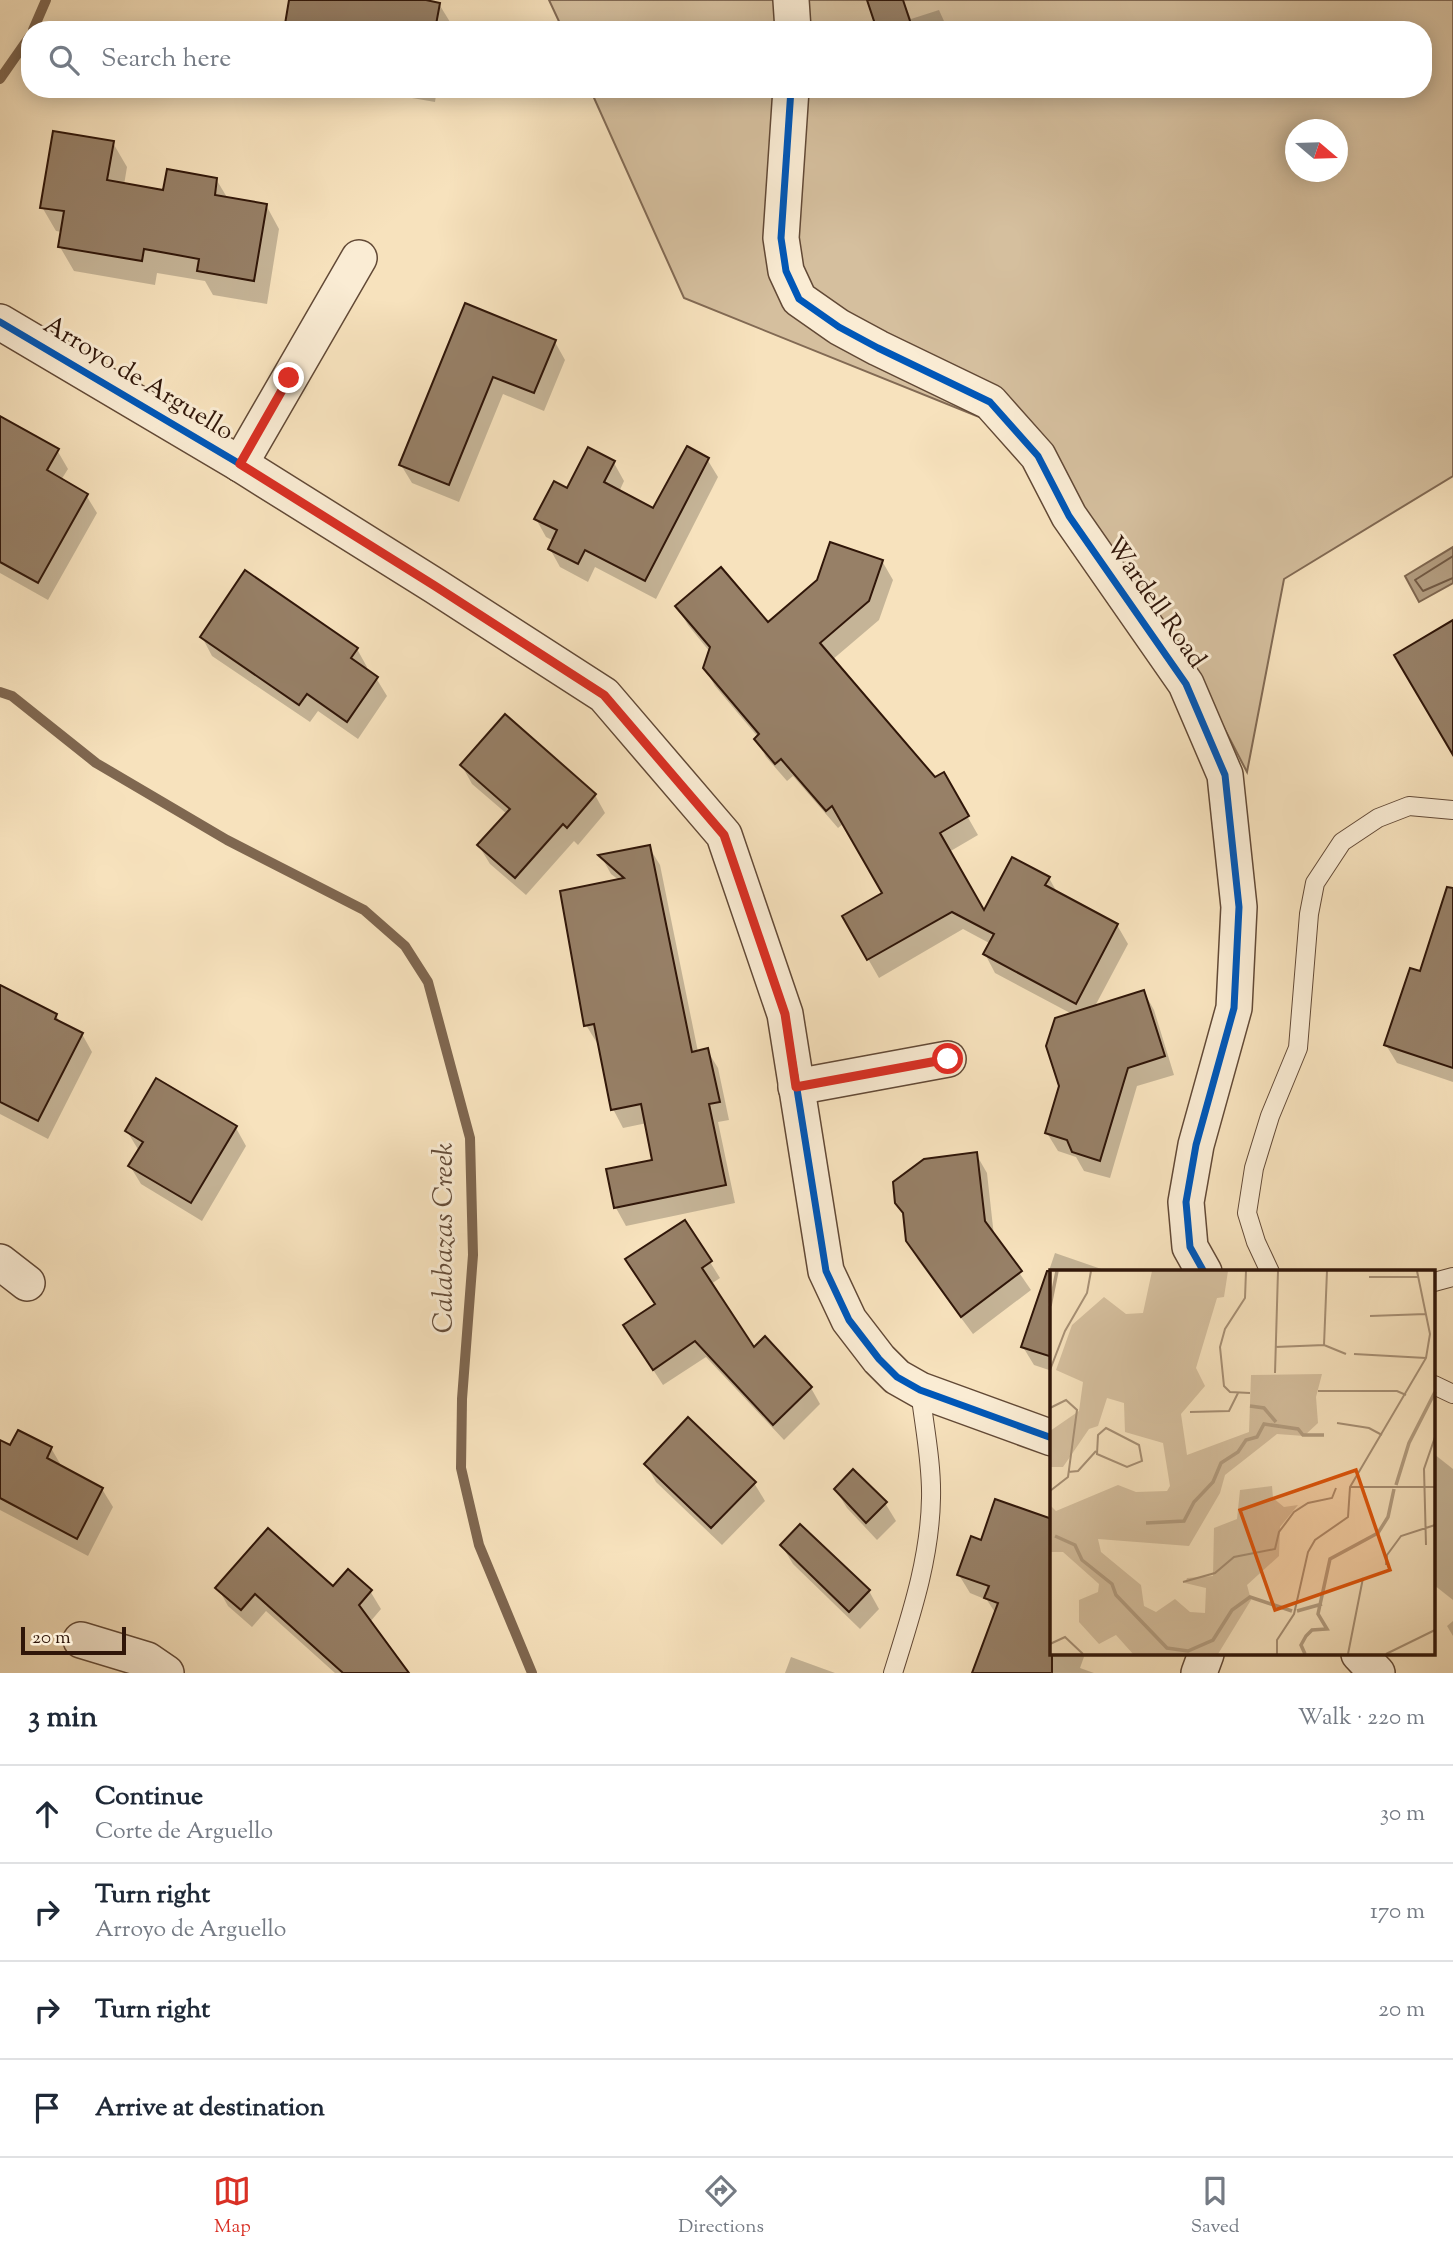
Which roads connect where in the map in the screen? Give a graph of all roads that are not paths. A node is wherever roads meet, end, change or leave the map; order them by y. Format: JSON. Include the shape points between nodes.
{"nodes":[{"id":1,"x":791,"y":0,"type":"edge"},
{"id":2,"x":792,"y":21,"type":"edge"},
{"id":3,"x":790,"y":98,"type":"edge"},
{"id":4,"x":359,"y":258,"type":"dead end"},
{"id":5,"x":0,"y":322,"type":"edge"},
{"id":6,"x":240,"y":464,"type":"junction"},
{"id":7,"x":1453,"y":810,"type":"edge"},
{"id":8,"x":948,"y":1059,"type":"dead end"},
{"id":9,"x":796,"y":1087,"type":"junction"},
{"id":10,"x":0,"y":1262,"type":"edge"},
{"id":11,"x":1203,"y":1270,"type":"edge"},
{"id":12,"x":1269,"y":1270,"type":"edge"},
{"id":13,"x":1453,"y":1277,"type":"edge"},
{"id":14,"x":1436,"y":1281,"type":"edge"},
{"id":15,"x":27,"y":1283,"type":"dead end"},
{"id":16,"x":1436,"y":1386,"type":"edge"},
{"id":17,"x":920,"y":1390,"type":"junction"},
{"id":18,"x":1453,"y":1394,"type":"edge"},
{"id":19,"x":1050,"y":1437,"type":"edge"},
{"id":20,"x":80,"y":1640,"type":"dead end"},
{"id":21,"x":1205,"y":1656,"type":"edge"},
{"id":22,"x":1362,"y":1656,"type":"edge"},
{"id":23,"x":166,"y":1673,"type":"edge"},
{"id":24,"x":893,"y":1673,"type":"edge"},
{"id":25,"x":1199,"y":1673,"type":"edge"},
{"id":26,"x":1377,"y":1673,"type":"edge"}],
"edges":[{"from":1,"to":2,"type":"street"},
{"from":3,"to":11,"type":"street","name":"Wardell Road","via":[[781,238],[786,271],[799,299],[839,327],[990,402],[1038,456],[1069,516],[1186,684],[1225,775],[1239,907],[1234,1008],[1196,1145],[1186,1202],[1190,1247]]},
{"from":4,"to":6,"type":"street"},
{"from":5,"to":6,"type":"street","name":"Arroyo de Arguello"},
{"from":6,"to":9,"type":"street","name":"Arroyo de Arguello","via":[[604,695],[724,835],[785,1014]]},
{"from":7,"to":12,"type":"lane","via":[[1409,806],[1378,818],[1342,842],[1315,883],[1298,1048],[1270,1116],[1247,1213]]},
{"from":8,"to":9,"type":"street"},
{"from":9,"to":17,"type":"street","name":"Arroyo de Arguello","via":[[826,1271],[849,1320],[897,1377]]},
{"from":10,"to":15,"type":"street"},
{"from":13,"to":14,"type":"lane"},
{"from":16,"to":18,"type":"lane"},
{"from":17,"to":19,"type":"street","name":"Arroyo de Arguello"},
{"from":17,"to":24,"type":"lane","via":[[931,1496],[926,1554]]},
{"from":20,"to":23,"type":"street","via":[[147,1660]]},
{"from":21,"to":25,"type":"street"},
{"from":22,"to":26,"type":"street"}]}
